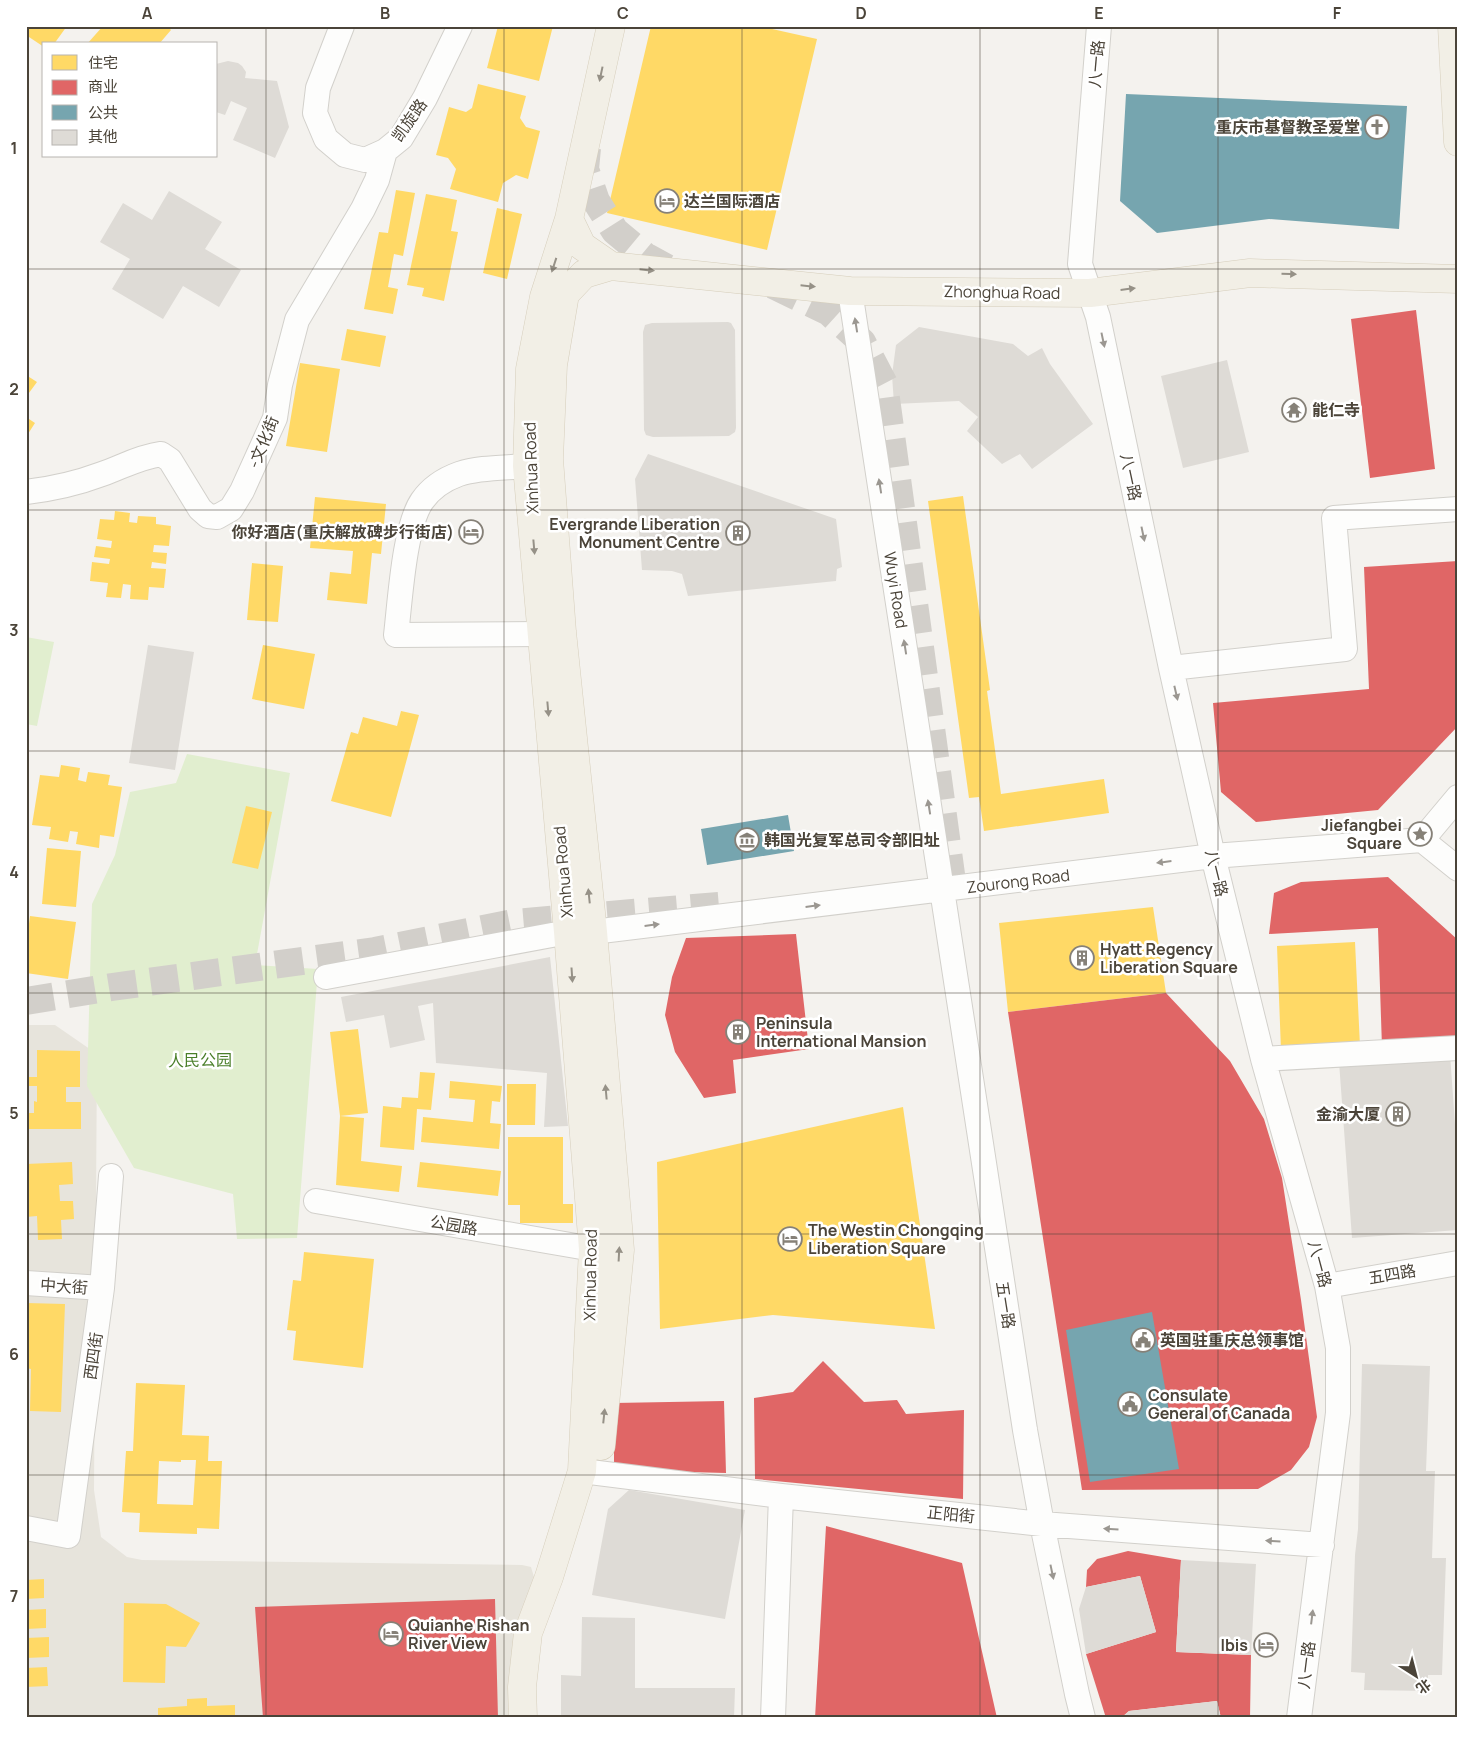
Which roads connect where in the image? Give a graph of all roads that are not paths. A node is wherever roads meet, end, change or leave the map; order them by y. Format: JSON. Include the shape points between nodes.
{"nodes":[{"id":1,"x":341,"y":26,"type":"edge"},
{"id":2,"x":460,"y":26,"type":"edge"},
{"id":3,"x":611,"y":26,"type":"edge"},
{"id":4,"x":1099,"y":26,"type":"edge"},
{"id":5,"x":1454,"y":32,"type":"edge"},
{"id":6,"x":1458,"y":142,"type":"edge"},
{"id":7,"x":385,"y":151,"type":"junction"},
{"id":8,"x":569,"y":218,"type":"junction"},
{"id":9,"x":611,"y":266,"type":"junction"},
{"id":10,"x":1458,"y":279,"type":"edge"},
{"id":11,"x":850,"y":291,"type":"junction"},
{"id":12,"x":1090,"y":294,"type":"junction"},
{"id":13,"x":527,"y":466,"type":"junction"},
{"id":14,"x":26,"y":492,"type":"edge"},
{"id":15,"x":1458,"y":509,"type":"edge"},
{"id":16,"x":542,"y":634,"type":"junction"},
{"id":17,"x":1171,"y":668,"type":"junction"},
{"id":18,"x":1458,"y":797,"type":"edge"},
{"id":19,"x":1422,"y":840,"type":"junction"},
{"id":20,"x":1213,"y":856,"type":"junction"},
{"id":21,"x":1458,"y":869,"type":"edge"},
{"id":22,"x":942,"y":890,"type":"junction"},
{"id":23,"x":581,"y":932,"type":"junction"},
{"id":24,"x":326,"y":977,"type":"dead end"},
{"id":25,"x":1458,"y":1048,"type":"edge"},
{"id":26,"x":1263,"y":1059,"type":"junction"},
{"id":27,"x":111,"y":1176,"type":"dead end"},
{"id":28,"x":316,"y":1201,"type":"dead end"},
{"id":29,"x":593,"y":1249,"type":"junction"},
{"id":30,"x":1458,"y":1263,"type":"edge"},
{"id":31,"x":26,"y":1283,"type":"edge"},
{"id":32,"x":1326,"y":1286,"type":"junction"},
{"id":33,"x":102,"y":1288,"type":"junction"},
{"id":34,"x":590,"y":1472,"type":"junction"},
{"id":35,"x":781,"y":1496,"type":"junction"},
{"id":36,"x":1042,"y":1524,"type":"junction"},
{"id":37,"x":26,"y":1528,"type":"edge"},
{"id":38,"x":1322,"y":1545,"type":"junction"},
{"id":39,"x":523,"y":1718,"type":"edge"},
{"id":40,"x":539,"y":1718,"type":"edge"},
{"id":41,"x":773,"y":1718,"type":"edge"},
{"id":42,"x":1083,"y":1718,"type":"edge"},
{"id":43,"x":1300,"y":1718,"type":"edge"}],
"edges":[{"from":1,"to":7,"type":"street","name":"凯旋路","via":[[318,88],[315,113],[326,139],[345,155],[365,160]]},
{"from":2,"to":7,"type":"street","name":"凯旋路","via":[[425,98],[401,138]]},
{"from":3,"to":8,"type":"main road","name":"Xinhua Road","one_way":true},
{"from":4,"to":12,"type":"street","name":"八一路","via":[[1080,264]]},
{"from":5,"to":6,"type":"main road"},
{"from":7,"to":14,"type":"street","name":"-文化街","via":[[378,180],[363,209],[297,320],[280,384],[275,418],[231,509],[217,517],[208,516],[200,509],[170,460],[161,454],[144,456],[72,484]]},
{"from":8,"to":9,"type":"main road","name":"Zhonghua Road","via":[[582,246]]},
{"from":8,"to":13,"type":"main road","name":"Xinhua Road","one_way":true,"via":[[544,297],[530,369]]},
{"from":9,"to":11,"type":"main road","name":"Zhonghua Road","one_way":true},
{"from":23,"to":9,"type":"main road","name":"Xinhua Road","one_way":true,"via":[[548,459],[553,365],[565,294],[584,274]]},
{"from":12,"to":10,"type":"main road","name":"Zhonghua Road","one_way":true,"via":[[1250,273]]},
{"from":11,"to":12,"type":"main road","name":"Zhonghua Road"},
{"from":22,"to":11,"type":"street","name":"Wuyi Road","one_way":true},
{"from":12,"to":17,"type":"street","name":"八一路","one_way":true,"via":[[1098,317]]},
{"from":13,"to":16,"type":"main road","name":"Xinhua Road","one_way":true},
{"from":13,"to":16,"type":"street","via":[[459,474],[436,486],[422,501],[408,544],[396,635]]},
{"from":15,"to":17,"type":"street","via":[[1334,518],[1345,649]]},
{"from":16,"to":23,"type":"main road","name":"Xinhua Road","one_way":true},
{"from":17,"to":20,"type":"street","name":"八一路","one_way":true},
{"from":18,"to":19,"type":"street"},
{"from":19,"to":20,"type":"street","name":"Zourong Road"},
{"from":19,"to":21,"type":"street"},
{"from":20,"to":22,"type":"street","name":"Zourong Road","one_way":true},
{"from":20,"to":26,"type":"street","name":"八一路"},
{"from":23,"to":22,"type":"street","name":"Zourong Road","one_way":true},
{"from":22,"to":36,"type":"street","name":"五一路"},
{"from":23,"to":24,"type":"street"},
{"from":23,"to":29,"type":"main road","name":"Xinhua Road","one_way":true},
{"from":34,"to":23,"type":"main road","name":"Xinhua Road","one_way":true,"via":[[620,1250]]},
{"from":25,"to":26,"type":"street"},
{"from":26,"to":32,"type":"street","name":"八一路"},
{"from":27,"to":33,"type":"street","name":"西四街"},
{"from":28,"to":29,"type":"street","name":"公园路"},
{"from":29,"to":34,"type":"main road","name":"Xinhua Road"},
{"from":30,"to":32,"type":"street","name":"五四路"},
{"from":31,"to":33,"type":"street","name":"中大街"},
{"from":32,"to":38,"type":"street","name":"八一路","via":[[1338,1348],[1338,1413]]},
{"from":33,"to":37,"type":"street","name":"西四街","via":[[68,1536]]},
{"from":34,"to":35,"type":"street","name":"正阳街"},
{"from":34,"to":39,"type":"main road","name":"Xinhua Road","via":[[528,1633],[522,1687]]},
{"from":34,"to":40,"type":"main road","name":"Xinhua Road","via":[[566,1577],[543,1638]]},
{"from":35,"to":36,"type":"street","name":"正阳街"},
{"from":35,"to":41,"type":"street"},
{"from":38,"to":36,"type":"street","name":"正阳街","one_way":true},
{"from":36,"to":42,"type":"street","name":"五一路","one_way":true},
{"from":43,"to":38,"type":"street","name":"八一路","one_way":true}]}
